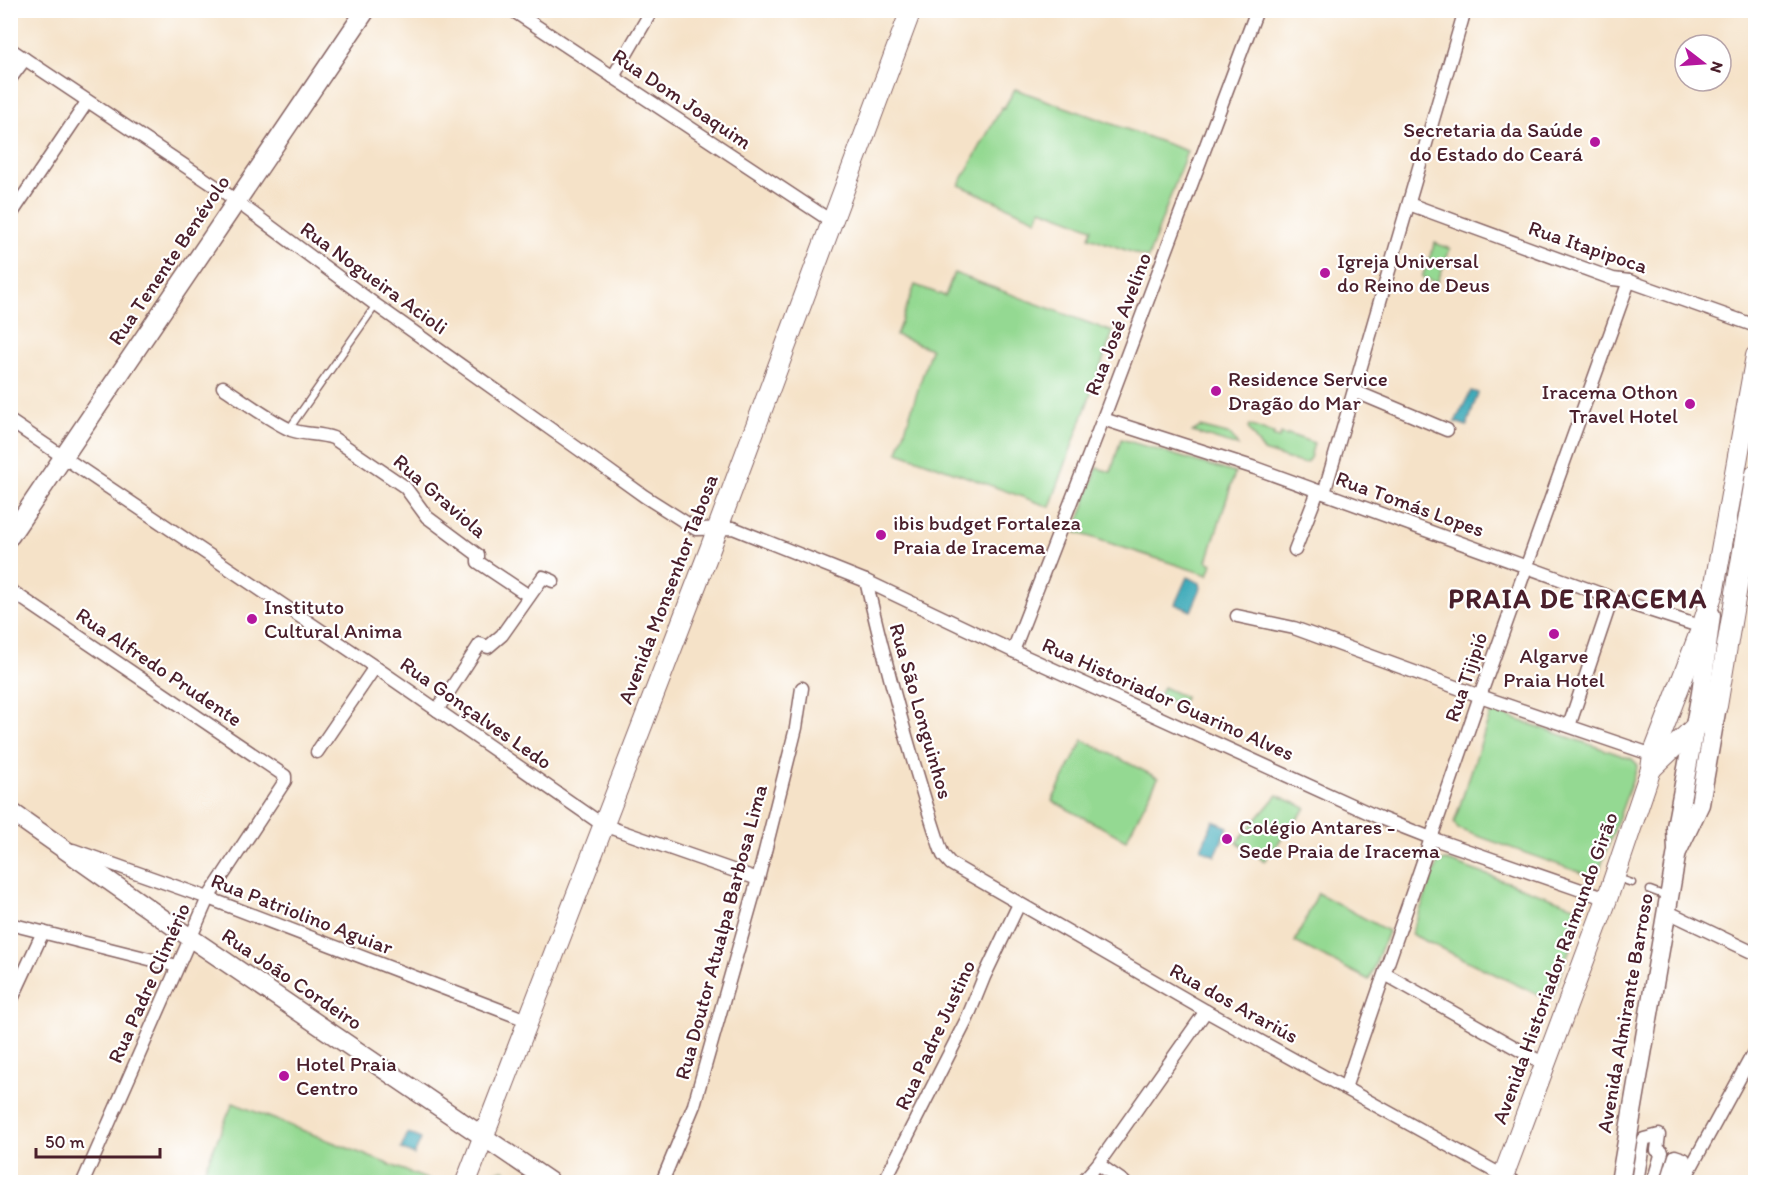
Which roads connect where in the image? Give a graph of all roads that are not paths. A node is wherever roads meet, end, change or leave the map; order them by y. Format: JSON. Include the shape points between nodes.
{"nodes":[{"id":1,"x":366,"y":10,"type":"edge"},
{"id":2,"x":512,"y":10,"type":"edge"},
{"id":3,"x":652,"y":10,"type":"edge"},
{"id":4,"x":911,"y":10,"type":"edge"},
{"id":5,"x":1257,"y":10,"type":"edge"},
{"id":6,"x":1465,"y":10,"type":"edge"},
{"id":7,"x":10,"y":49,"type":"edge"},
{"id":8,"x":25,"y":59,"type":"junction"},
{"id":9,"x":614,"y":77,"type":"junction"},
{"id":10,"x":10,"y":79,"type":"edge"},
{"id":11,"x":87,"y":102,"type":"junction"},
{"id":12,"x":236,"y":201,"type":"junction"},
{"id":13,"x":1409,"y":204,"type":"junction"},
{"id":14,"x":10,"y":216,"type":"edge"},
{"id":15,"x":831,"y":221,"type":"junction"},
{"id":16,"x":1629,"y":281,"type":"junction"},
{"id":17,"x":376,"y":305,"type":"junction"},
{"id":18,"x":1755,"y":326,"type":"edge"},
{"id":19,"x":1755,"y":356,"type":"edge"},
{"id":20,"x":223,"y":387,"type":"dead end"},
{"id":21,"x":1354,"y":391,"type":"junction"},
{"id":22,"x":1103,"y":419,"type":"junction"},
{"id":23,"x":10,"y":421,"type":"edge"},
{"id":24,"x":289,"y":429,"type":"junction"},
{"id":25,"x":1447,"y":430,"type":"dead end"},
{"id":26,"x":64,"y":458,"type":"junction"},
{"id":27,"x":1755,"y":474,"type":"edge"},
{"id":28,"x":1321,"y":492,"type":"junction"},
{"id":29,"x":1752,"y":520,"type":"edge"},
{"id":30,"x":717,"y":528,"type":"junction"},
{"id":31,"x":10,"y":536,"type":"edge"},
{"id":32,"x":1295,"y":550,"type":"dead end"},
{"id":33,"x":1526,"y":567,"type":"junction"},
{"id":34,"x":553,"y":581,"type":"dead end"},
{"id":35,"x":866,"y":581,"type":"junction"},
{"id":36,"x":1714,"y":589,"type":"junction"},
{"id":37,"x":10,"y":590,"type":"edge"},
{"id":38,"x":529,"y":596,"type":"junction"},
{"id":39,"x":1612,"y":598,"type":"junction"},
{"id":40,"x":1237,"y":616,"type":"dead end"},
{"id":41,"x":1702,"y":627,"type":"junction"},
{"id":42,"x":1013,"y":651,"type":"junction"},
{"id":43,"x":375,"y":667,"type":"junction"},
{"id":44,"x":802,"y":688,"type":"dead end"},
{"id":45,"x":1480,"y":696,"type":"junction"},
{"id":46,"x":1717,"y":706,"type":"junction"},
{"id":47,"x":437,"y":710,"type":"junction"},
{"id":48,"x":1569,"y":726,"type":"junction"},
{"id":49,"x":1694,"y":728,"type":"junction"},
{"id":50,"x":317,"y":752,"type":"dead end"},
{"id":51,"x":1652,"y":762,"type":"junction"},
{"id":52,"x":285,"y":776,"type":"joint"},
{"id":53,"x":10,"y":811,"type":"edge"},
{"id":54,"x":603,"y":825,"type":"junction"},
{"id":55,"x":1431,"y":838,"type":"junction"},
{"id":56,"x":61,"y":845,"type":"junction"},
{"id":57,"x":941,"y":850,"type":"joint"},
{"id":58,"x":1677,"y":852,"type":"junction"},
{"id":59,"x":758,"y":879,"type":"junction"},
{"id":60,"x":1650,"y":890,"type":"dead end"},
{"id":61,"x":208,"y":898,"type":"junction"},
{"id":62,"x":1607,"y":899,"type":"junction"},
{"id":63,"x":1019,"y":904,"type":"junction"},
{"id":64,"x":1668,"y":904,"type":"junction"},
{"id":65,"x":10,"y":924,"type":"edge"},
{"id":66,"x":42,"y":932,"type":"junction"},
{"id":67,"x":190,"y":937,"type":"junction"},
{"id":68,"x":1755,"y":954,"type":"edge"},
{"id":69,"x":177,"y":966,"type":"junction"},
{"id":70,"x":1384,"y":974,"type":"junction"},
{"id":71,"x":10,"y":1003,"type":"edge"},
{"id":72,"x":1206,"y":1011,"type":"junction"},
{"id":73,"x":529,"y":1021,"type":"junction"},
{"id":74,"x":1755,"y":1048,"type":"edge"},
{"id":75,"x":1546,"y":1065,"type":"junction"},
{"id":76,"x":1345,"y":1088,"type":"junction"},
{"id":77,"x":484,"y":1136,"type":"junction"},
{"id":78,"x":1098,"y":1164,"type":"junction"},
{"id":79,"x":1507,"y":1180,"type":"edge"},
{"id":80,"x":83,"y":1182,"type":"edge"},
{"id":81,"x":466,"y":1182,"type":"edge"},
{"id":82,"x":550,"y":1182,"type":"edge"},
{"id":83,"x":662,"y":1182,"type":"edge"},
{"id":84,"x":885,"y":1182,"type":"edge"},
{"id":85,"x":1082,"y":1182,"type":"edge"},
{"id":86,"x":1124,"y":1182,"type":"edge"},
{"id":87,"x":1620,"y":1182,"type":"edge"},
{"id":88,"x":1637,"y":1182,"type":"edge"},
{"id":89,"x":1656,"y":1182,"type":"edge"},
{"id":90,"x":1667,"y":1182,"type":"edge"},
{"id":91,"x":1673,"y":1182,"type":"edge"},
{"id":92,"x":1683,"y":1182,"type":"edge"}],
"edges":[{"from":1,"to":12,"type":"street","name":"Rua Tenente Benévolo"},
{"from":2,"to":9,"type":"street","name":"Rua Dom Joaquim"},
{"from":3,"to":9,"type":"street"},
{"from":4,"to":15,"type":"main road","name":"Avenida Monsenhor Tabosa"},
{"from":5,"to":22,"type":"street","name":"Rua José Avelino"},
{"from":6,"to":13,"type":"street"},
{"from":7,"to":8,"type":"street","name":"Rua Nogueira Acioli"},
{"from":8,"to":10,"type":"street"},
{"from":8,"to":11,"type":"street","name":"Rua Nogueira Acioli"},
{"from":9,"to":15,"type":"street","name":"Rua Dom Joaquim"},
{"from":11,"to":12,"type":"street","name":"Rua Nogueira Acioli"},
{"from":11,"to":14,"type":"street"},
{"from":12,"to":17,"type":"street","name":"Rua Nogueira Acioli"},
{"from":12,"to":26,"type":"street","name":"Rua Tenente Benévolo"},
{"from":13,"to":16,"type":"street","name":"Rua Itapipoca","via":[[1613,279]]},
{"from":13,"to":21,"type":"street"},
{"from":15,"to":30,"type":"main road","name":"Avenida Monsenhor Tabosa"},
{"from":16,"to":18,"type":"street","name":"Rua Itapipoca"},
{"from":16,"to":33,"type":"street","name":"Rua Tijipió"},
{"from":17,"to":24,"type":"lane"},
{"from":17,"to":30,"type":"street","name":"Rua Nogueira Acioli","via":[[644,496],[696,529]]},
{"from":19,"to":36,"type":"main road","name":"Avenida Almirante Barroso"},
{"from":20,"to":24,"type":"street","name":"Rua Graviola"},
{"from":21,"to":25,"type":"street"},
{"from":21,"to":28,"type":"street"},
{"from":22,"to":28,"type":"street","name":"Rua Tomás Lopes"},
{"from":22,"to":42,"type":"street","name":"Rua José Avelino"},
{"from":23,"to":26,"type":"street","name":"Rua Gonçalves Ledo"},
{"from":24,"to":38,"type":"street","name":"Rua Graviola","via":[[333,438],[405,487],[427,518],[478,555],[478,562]]},
{"from":26,"to":31,"type":"street","name":"Rua Tenente Benévolo"},
{"from":26,"to":43,"type":"street","name":"Rua Gonçalves Ledo"},
{"from":27,"to":29,"type":"main road","name":"Avenida Almirante Barroso"},
{"from":28,"to":32,"type":"street"},
{"from":28,"to":33,"type":"street","name":"Rua Tomás Lopes"},
{"from":29,"to":46,"type":"main road","name":"Avenida Almirante Barroso"},
{"from":30,"to":35,"type":"street","name":"Rua Historiador Guarino Alves","via":[[733,528]]},
{"from":30,"to":54,"type":"main road","name":"Avenida Monsenhor Tabosa"},
{"from":33,"to":39,"type":"street","name":"Rua Tomás Lopes"},
{"from":33,"to":45,"type":"street","name":"Rua Tijipió"},
{"from":34,"to":38,"type":"street","via":[[543,577]]},
{"from":35,"to":42,"type":"street","name":"Rua Historiador Guarino Alves"},
{"from":35,"to":57,"type":"street","name":"Rua São Longuinhos","via":[[909,752]]},
{"from":36,"to":41,"type":"main road","name":"Avenida Historiador Raimundo Girão"},
{"from":36,"to":49,"type":"street","name":"Avenida Almirante Barroso"},
{"from":37,"to":52,"type":"street","name":"Rua Alfredo Prudente"},
{"from":38,"to":47,"type":"street","via":[[502,634],[488,646],[480,644]]},
{"from":39,"to":41,"type":"street","name":"Rua Tomás Lopes"},
{"from":39,"to":48,"type":"street"},
{"from":40,"to":45,"type":"street","via":[[1294,628]]},
{"from":41,"to":51,"type":"main road","name":"Avenida Historiador Raimundo Girão"},
{"from":42,"to":55,"type":"street","name":"Rua Historiador Guarino Alves"},
{"from":43,"to":47,"type":"street","name":"Rua Gonçalves Ledo"},
{"from":43,"to":50,"type":"street"},
{"from":44,"to":59,"type":"street","name":"Rua Doutor Atualpa Barbosa Lima","via":[[796,728]]},
{"from":45,"to":48,"type":"street"},
{"from":45,"to":55,"type":"street","name":"Rua Tijipió"},
{"from":46,"to":49,"type":"main road","name":"Avenida Historiador Raimundo Girão"},
{"from":46,"to":58,"type":"street","name":"Avenida Almirante Barroso","via":[[1700,804]]},
{"from":47,"to":54,"type":"street","name":"Rua Gonçalves Ledo"},
{"from":48,"to":51,"type":"street"},
{"from":49,"to":51,"type":"main road","name":"Avenida Historiador Raimundo Girão"},
{"from":49,"to":58,"type":"street","name":"Avenida Almirante Barroso","via":[[1676,827]]},
{"from":51,"to":62,"type":"main road","name":"Avenida Historiador Raimundo Girão","via":[[1623,880]]},
{"from":52,"to":61,"type":"street","name":"Rua Padre Climério"},
{"from":53,"to":56,"type":"street","name":"Rua João Cordeiro"},
{"from":54,"to":59,"type":"street","name":"Rua Gonçalves Ledo"},
{"from":54,"to":73,"type":"main road","name":"Avenida Monsenhor Tabosa"},
{"from":55,"to":62,"type":"street","name":"Rua Historiador Guarino Alves"},
{"from":55,"to":70,"type":"street","name":"Rua Tijipió"},
{"from":56,"to":61,"type":"street","name":"Rua Patriolino Aguiar"},
{"from":56,"to":67,"type":"street","name":"Rua João Cordeiro"},
{"from":57,"to":63,"type":"street","name":"Rua dos Arariús","via":[[951,864]]},
{"from":58,"to":64,"type":"street","name":"Avenida Almirante Barroso"},
{"from":59,"to":83,"type":"street","name":"Rua Doutor Atualpa Barbosa Lima","via":[[694,1105]]},
{"from":60,"to":64,"type":"lane"},
{"from":61,"to":67,"type":"street","name":"Rua Padre Climério"},
{"from":61,"to":73,"type":"street","name":"Rua Patriolino Aguiar"},
{"from":62,"to":75,"type":"main road","name":"Avenida Historiador Raimundo Girão"},
{"from":63,"to":72,"type":"street","name":"Rua dos Arariús"},
{"from":63,"to":84,"type":"street","name":"Rua Padre Justino","via":[[967,1019]]},
{"from":64,"to":68,"type":"street"},
{"from":64,"to":87,"type":"street","name":"Avenida Almirante Barroso"},
{"from":65,"to":66,"type":"street"},
{"from":66,"to":69,"type":"street"},
{"from":66,"to":71,"type":"street"},
{"from":67,"to":69,"type":"street","name":"Rua Padre Climério"},
{"from":67,"to":77,"type":"street","name":"Rua João Cordeiro"},
{"from":69,"to":80,"type":"street","name":"Rua Padre Climério"},
{"from":70,"to":75,"type":"street"},
{"from":70,"to":76,"type":"street","name":"Rua Tijipió"},
{"from":72,"to":76,"type":"street","name":"Rua dos Arariús"},
{"from":72,"to":78,"type":"street"},
{"from":73,"to":77,"type":"main road","name":"Avenida Monsenhor Tabosa"},
{"from":74,"to":92,"type":"street"},
{"from":75,"to":79,"type":"main road","name":"Avenida Historiador Raimundo Girão"},
{"from":76,"to":79,"type":"street","name":"Rua dos Arariús"},
{"from":77,"to":81,"type":"main road","name":"Avenida Monsenhor Tabosa"},
{"from":77,"to":82,"type":"street","name":"Rua João Cordeiro"},
{"from":78,"to":85,"type":"street"},
{"from":78,"to":86,"type":"street"},
{"from":88,"to":89,"type":"street","via":[[1644,1138],[1659,1135],[1657,1149],[1662,1152]]},
{"from":90,"to":91,"type":"street","via":[[1675,1156],[1684,1159]]}]}
